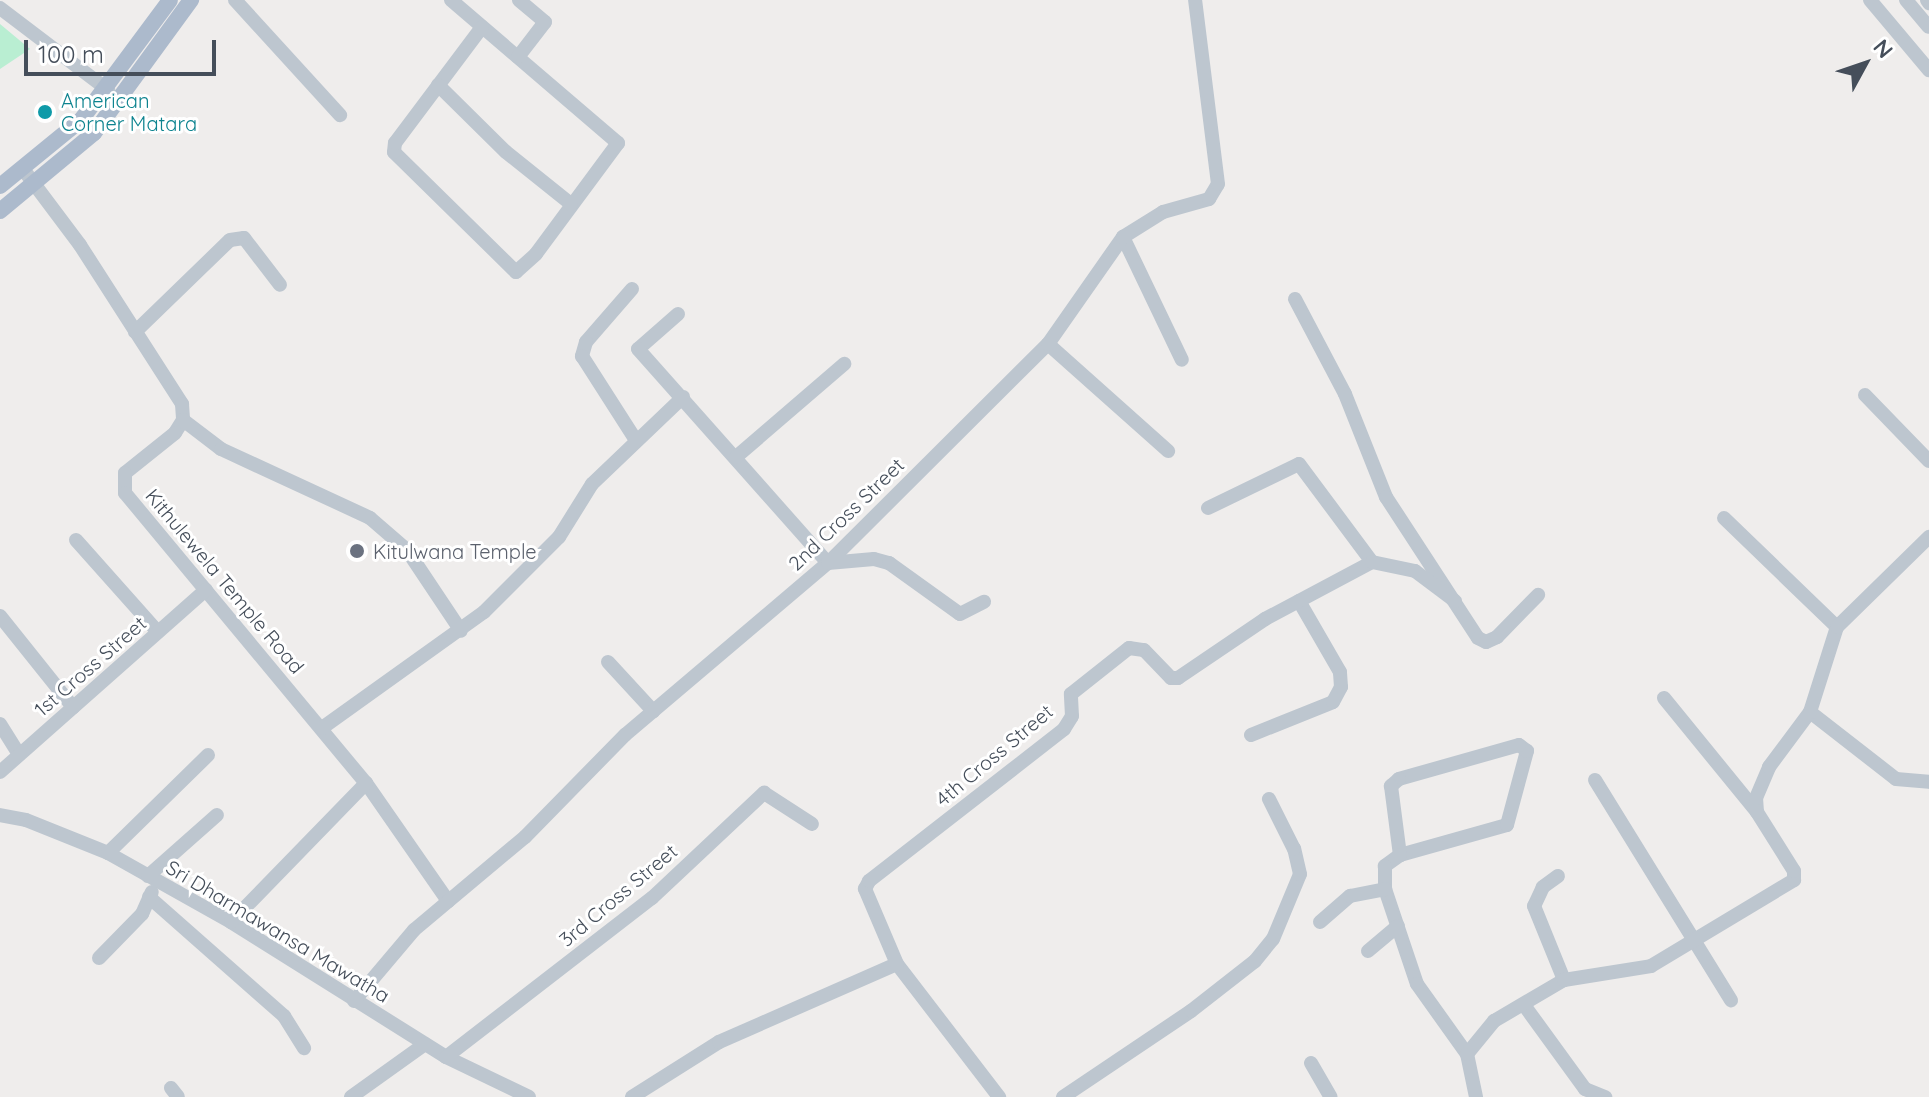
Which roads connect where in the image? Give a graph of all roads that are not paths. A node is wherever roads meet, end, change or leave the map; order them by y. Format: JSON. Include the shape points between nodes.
{"nodes":[{"id":1,"x":170,"y":0,"type":"edge"},
{"id":2,"x":191,"y":0,"type":"edge"},
{"id":3,"x":235,"y":0,"type":"edge"},
{"id":4,"x":451,"y":0,"type":"edge"},
{"id":5,"x":519,"y":0,"type":"edge"},
{"id":6,"x":1195,"y":0,"type":"edge"},
{"id":7,"x":1870,"y":0,"type":"edge"},
{"id":8,"x":1906,"y":0,"type":"edge"},
{"id":9,"x":0,"y":8,"type":"edge"},
{"id":10,"x":482,"y":27,"type":"junction"},
{"id":11,"x":1929,"y":27,"type":"edge"},
{"id":12,"x":518,"y":57,"type":"junction"},
{"id":13,"x":1929,"y":70,"type":"edge"},
{"id":14,"x":438,"y":85,"type":"junction"},
{"id":15,"x":108,"y":90,"type":"junction"},
{"id":16,"x":340,"y":115,"type":"dead end"},
{"id":17,"x":23,"y":169,"type":"junction"},
{"id":18,"x":35,"y":184,"type":"junction"},
{"id":19,"x":0,"y":186,"type":"edge"},
{"id":20,"x":571,"y":204,"type":"junction"},
{"id":21,"x":0,"y":211,"type":"edge"},
{"id":22,"x":1123,"y":237,"type":"junction"},
{"id":23,"x":280,"y":285,"type":"dead end"},
{"id":24,"x":632,"y":289,"type":"dead end"},
{"id":25,"x":1295,"y":299,"type":"dead end"},
{"id":26,"x":678,"y":314,"type":"dead end"},
{"id":27,"x":135,"y":332,"type":"junction"},
{"id":28,"x":1048,"y":344,"type":"junction"},
{"id":29,"x":1182,"y":360,"type":"dead end"},
{"id":30,"x":844,"y":364,"type":"dead end"},
{"id":31,"x":1865,"y":395,"type":"dead end"},
{"id":32,"x":683,"y":397,"type":"junction"},
{"id":33,"x":183,"y":420,"type":"junction"},
{"id":34,"x":635,"y":439,"type":"junction"},
{"id":35,"x":1168,"y":451,"type":"dead end"},
{"id":36,"x":736,"y":457,"type":"junction"},
{"id":37,"x":1929,"y":461,"type":"edge"},
{"id":38,"x":1208,"y":508,"type":"dead end"},
{"id":39,"x":1724,"y":518,"type":"dead end"},
{"id":40,"x":1929,"y":537,"type":"edge"},
{"id":41,"x":76,"y":540,"type":"dead end"},
{"id":42,"x":1372,"y":562,"type":"junction"},
{"id":43,"x":828,"y":563,"type":"junction"},
{"id":44,"x":206,"y":590,"type":"junction"},
{"id":45,"x":1538,"y":595,"type":"dead end"},
{"id":46,"x":1299,"y":601,"type":"junction"},
{"id":47,"x":1455,"y":601,"type":"junction"},
{"id":48,"x":984,"y":602,"type":"dead end"},
{"id":49,"x":0,"y":616,"type":"edge"},
{"id":50,"x":1837,"y":627,"type":"junction"},
{"id":51,"x":461,"y":631,"type":"junction"},
{"id":52,"x":158,"y":632,"type":"junction"},
{"id":53,"x":608,"y":662,"type":"dead end"},
{"id":54,"x":1664,"y":698,"type":"dead end"},
{"id":55,"x":73,"y":707,"type":"junction"},
{"id":56,"x":653,"y":711,"type":"junction"},
{"id":57,"x":1810,"y":712,"type":"junction"},
{"id":58,"x":0,"y":724,"type":"edge"},
{"id":59,"x":322,"y":728,"type":"junction"},
{"id":60,"x":1251,"y":735,"type":"dead end"},
{"id":61,"x":19,"y":755,"type":"junction"},
{"id":62,"x":208,"y":755,"type":"dead end"},
{"id":63,"x":0,"y":772,"type":"edge"},
{"id":64,"x":1595,"y":780,"type":"dead end"},
{"id":65,"x":1929,"y":782,"type":"edge"},
{"id":66,"x":366,"y":783,"type":"junction"},
{"id":67,"x":1269,"y":799,"type":"dead end"},
{"id":68,"x":1757,"y":812,"type":"junction"},
{"id":69,"x":0,"y":815,"type":"edge"},
{"id":70,"x":217,"y":815,"type":"dead end"},
{"id":71,"x":812,"y":824,"type":"dead end"},
{"id":72,"x":108,"y":853,"type":"junction"},
{"id":73,"x":1400,"y":855,"type":"junction"},
{"id":74,"x":1558,"y":876,"type":"dead end"},
{"id":75,"x":153,"y":878,"type":"junction"},
{"id":76,"x":1385,"y":889,"type":"junction"},
{"id":77,"x":149,"y":897,"type":"junction"},
{"id":78,"x":448,"y":901,"type":"junction"},
{"id":79,"x":231,"y":922,"type":"junction"},
{"id":80,"x":1320,"y":922,"type":"dead end"},
{"id":81,"x":1398,"y":926,"type":"junction"},
{"id":82,"x":1691,"y":942,"type":"junction"},
{"id":83,"x":1368,"y":951,"type":"dead end"},
{"id":84,"x":99,"y":958,"type":"dead end"},
{"id":85,"x":897,"y":964,"type":"junction"},
{"id":86,"x":1564,"y":980,"type":"junction"},
{"id":87,"x":1731,"y":1000,"type":"dead end"},
{"id":88,"x":354,"y":1001,"type":"junction"},
{"id":89,"x":1524,"y":1005,"type":"junction"},
{"id":90,"x":425,"y":1044,"type":"junction"},
{"id":91,"x":304,"y":1048,"type":"dead end"},
{"id":92,"x":1467,"y":1054,"type":"junction"},
{"id":93,"x":446,"y":1057,"type":"junction"},
{"id":94,"x":1311,"y":1063,"type":"dead end"},
{"id":95,"x":351,"y":1097,"type":"edge"},
{"id":96,"x":529,"y":1097,"type":"edge"},
{"id":97,"x":632,"y":1097,"type":"edge"},
{"id":98,"x":999,"y":1097,"type":"edge"},
{"id":99,"x":1063,"y":1097,"type":"edge"},
{"id":100,"x":1331,"y":1097,"type":"edge"},
{"id":101,"x":1476,"y":1097,"type":"edge"},
{"id":102,"x":1605,"y":1097,"type":"edge"}],
"edges":[{"from":1,"to":15,"type":"main road"},
{"from":2,"to":18,"type":"main road","via":[[94,133]]},
{"from":3,"to":16,"type":"street"},
{"from":4,"to":10,"type":"street"},
{"from":5,"to":12,"type":"street","via":[[545,22]]},
{"from":6,"to":22,"type":"street","name":"2nd Cross Street","via":[[1216,191],[1209,199],[1143,221]]},
{"from":7,"to":13,"type":"street"},
{"from":8,"to":11,"type":"street"},
{"from":9,"to":15,"type":"street"},
{"from":10,"to":12,"type":"street"},
{"from":10,"to":14,"type":"street"},
{"from":12,"to":20,"type":"street","via":[[618,143]]},
{"from":14,"to":20,"type":"street","via":[[506,152]]},
{"from":14,"to":20,"type":"street","via":[[394,152],[516,272]]},
{"from":15,"to":17,"type":"main road"},
{"from":17,"to":18,"type":"street"},
{"from":17,"to":19,"type":"main road"},
{"from":18,"to":21,"type":"main road"},
{"from":18,"to":27,"type":"street"},
{"from":22,"to":28,"type":"street","name":"2nd Cross Street"},
{"from":22,"to":29,"type":"street"},
{"from":23,"to":27,"type":"street","via":[[244,238],[230,240]]},
{"from":24,"to":34,"type":"street","via":[[586,342],[582,356]]},
{"from":25,"to":47,"type":"street","via":[[1345,394],[1386,497]]},
{"from":26,"to":32,"type":"street","via":[[638,349]]},
{"from":27,"to":33,"type":"street","via":[[182,404]]},
{"from":28,"to":35,"type":"street"},
{"from":28,"to":43,"type":"street","name":"2nd Cross Street"},
{"from":30,"to":36,"type":"street"},
{"from":31,"to":37,"type":"street"},
{"from":32,"to":34,"type":"street"},
{"from":32,"to":36,"type":"street"},
{"from":33,"to":44,"type":"street","name":"Kithulewela Temple Road","via":[[175,433],[125,473],[122,482],[125,493]]},
{"from":33,"to":51,"type":"street","via":[[221,449],[370,518],[407,550]]},
{"from":34,"to":51,"type":"street","via":[[592,484],[559,537]]},
{"from":36,"to":43,"type":"street"},
{"from":38,"to":42,"type":"street","via":[[1299,464]]},
{"from":39,"to":50,"type":"street"},
{"from":40,"to":50,"type":"street"},
{"from":41,"to":52,"type":"street"},
{"from":42,"to":46,"type":"street","name":"4th Cross Street"},
{"from":42,"to":47,"type":"street","via":[[1415,571]]},
{"from":43,"to":48,"type":"street","via":[[889,563],[960,614]]},
{"from":43,"to":56,"type":"street","name":"2nd Cross Street"},
{"from":44,"to":52,"type":"street","name":"1st Cross Street"},
{"from":44,"to":59,"type":"street","name":"Kithulewela Temple Road"},
{"from":45,"to":47,"type":"street","via":[[1486,642]]},
{"from":46,"to":60,"type":"street","via":[[1340,672],[1341,687],[1333,702]]},
{"from":46,"to":85,"type":"street","name":"4th Cross Street","via":[[1178,678],[1171,678],[1135,646],[1071,694],[1072,716],[1064,729],[869,881],[865,889]]},
{"from":49,"to":55,"type":"street"},
{"from":50,"to":57,"type":"street"},
{"from":51,"to":59,"type":"street"},
{"from":52,"to":55,"type":"street","name":"1st Cross Street"},
{"from":53,"to":56,"type":"street"},
{"from":54,"to":68,"type":"street"},
{"from":55,"to":61,"type":"street","name":"1st Cross Street"},
{"from":56,"to":78,"type":"street","name":"2nd Cross Street","via":[[525,837]]},
{"from":57,"to":65,"type":"street","via":[[1896,779]]},
{"from":57,"to":68,"type":"street","via":[[1769,767],[1756,798]]},
{"from":58,"to":61,"type":"street"},
{"from":59,"to":66,"type":"street","name":"Kithulewela Temple Road"},
{"from":61,"to":63,"type":"street","name":"1st Cross Street"},
{"from":62,"to":72,"type":"street"},
{"from":64,"to":82,"type":"street"},
{"from":66,"to":78,"type":"street","name":"Kithulewela Temple Road"},
{"from":66,"to":79,"type":"street"},
{"from":67,"to":99,"type":"street","via":[[1294,849],[1300,874],[1273,939],[1255,961],[1191,1011]]},
{"from":68,"to":82,"type":"street","via":[[1794,871],[1794,880]]},
{"from":69,"to":72,"type":"street","name":"Sri Dharmawansa Mawatha"},
{"from":70,"to":75,"type":"street"},
{"from":71,"to":93,"type":"street","name":"3rd Cross Street","via":[[764,793],[652,898]]},
{"from":72,"to":75,"type":"street","name":"Sri Dharmawansa Mawatha"},
{"from":73,"to":73,"type":"street","via":[[1507,825],[1527,751],[1519,745],[1399,779],[1391,786],[1390,798]]},
{"from":73,"to":76,"type":"street","via":[[1385,866]]},
{"from":74,"to":86,"type":"street","via":[[1543,887],[1534,906]]},
{"from":75,"to":77,"type":"street"},
{"from":75,"to":79,"type":"street","name":"Sri Dharmawansa Mawatha"},
{"from":76,"to":80,"type":"street","via":[[1350,896]]},
{"from":76,"to":81,"type":"street"},
{"from":77,"to":84,"type":"street","via":[[142,914]]},
{"from":77,"to":91,"type":"street","via":[[284,1016]]},
{"from":78,"to":88,"type":"street","name":"2nd Cross Street","via":[[414,930]]},
{"from":79,"to":88,"type":"street","name":"Sri Dharmawansa Mawatha"},
{"from":81,"to":83,"type":"street"},
{"from":81,"to":92,"type":"street","via":[[1417,984]]},
{"from":82,"to":86,"type":"street","via":[[1651,966]]},
{"from":82,"to":87,"type":"street"},
{"from":85,"to":97,"type":"street","via":[[719,1042]]},
{"from":85,"to":98,"type":"street"},
{"from":86,"to":89,"type":"street"},
{"from":88,"to":90,"type":"street","name":"Sri Dharmawansa Mawatha"},
{"from":89,"to":92,"type":"street","via":[[1494,1021]]},
{"from":89,"to":102,"type":"street","via":[[1579,1083]]},
{"from":90,"to":93,"type":"street","name":"Sri Dharmawansa Mawatha"},
{"from":90,"to":95,"type":"street"},
{"from":92,"to":101,"type":"street"},
{"from":93,"to":96,"type":"street","name":"Sri Dharmawansa Mawatha"},
{"from":94,"to":100,"type":"street"}]}
